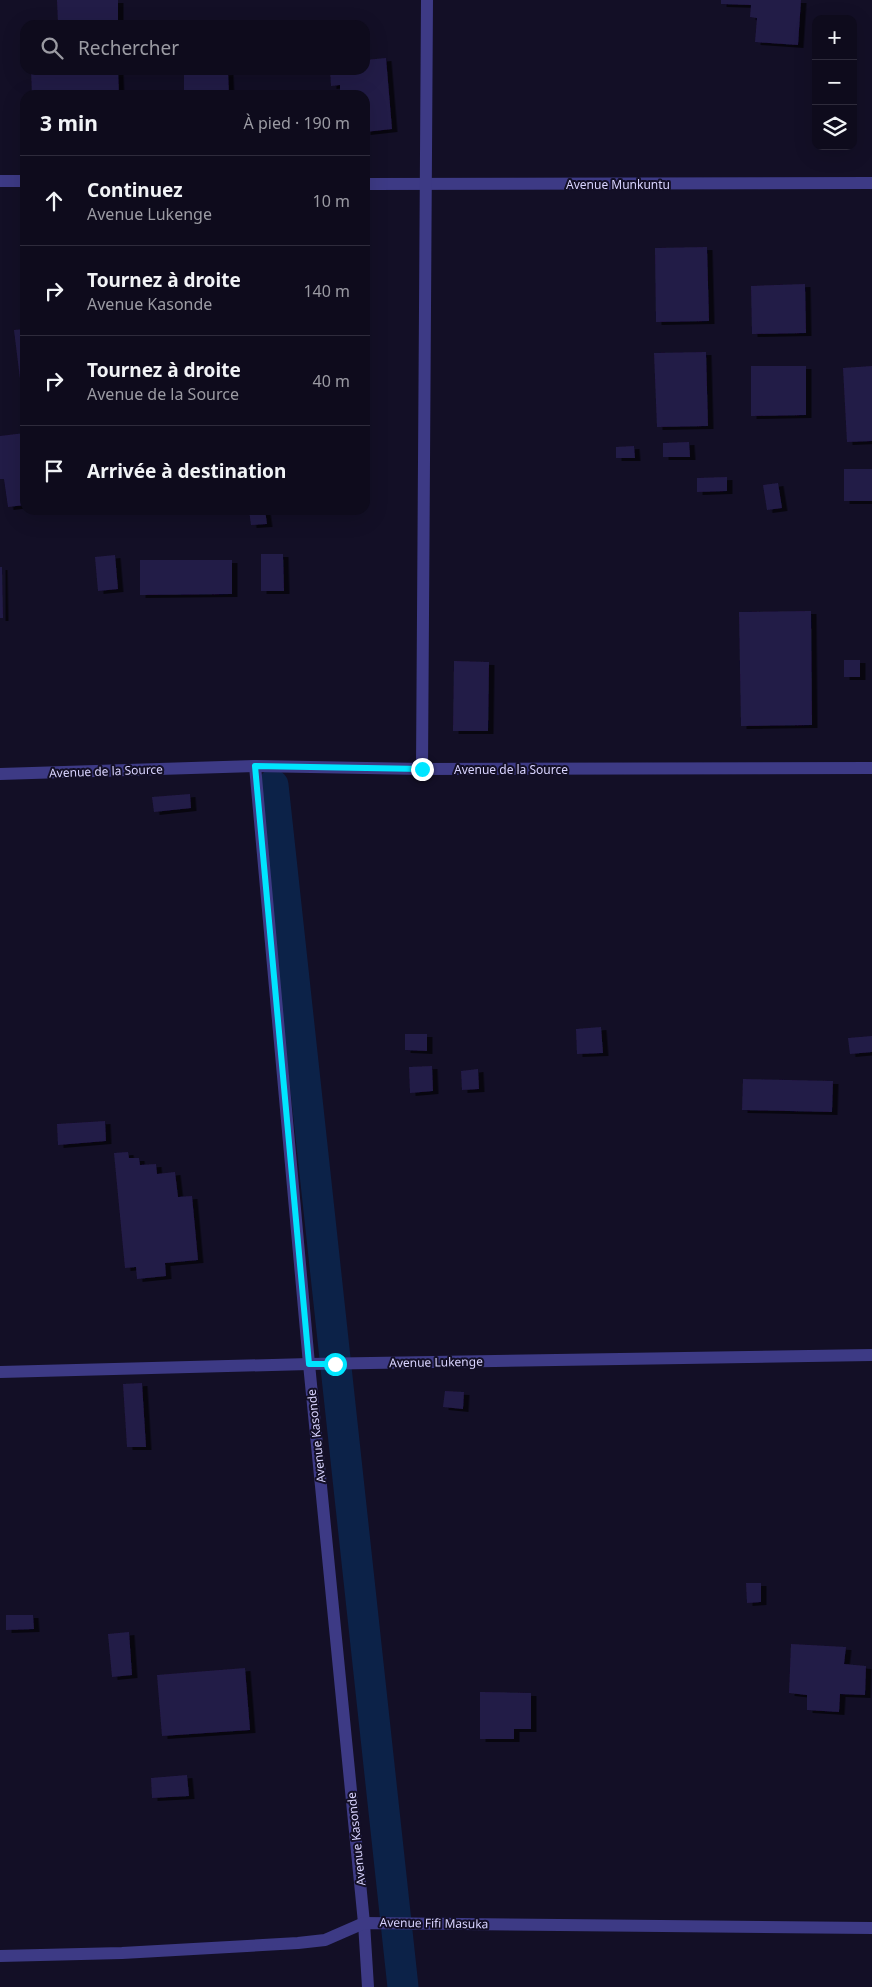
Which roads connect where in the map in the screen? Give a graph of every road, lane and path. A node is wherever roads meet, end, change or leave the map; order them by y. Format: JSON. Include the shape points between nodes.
{"nodes":[{"id":1,"x":427,"y":0,"type":"edge"},
{"id":2,"x":0,"y":181,"type":"edge"},
{"id":3,"x":20,"y":181,"type":"edge"},
{"id":4,"x":872,"y":183,"type":"edge"},
{"id":5,"x":370,"y":184,"type":"edge"},
{"id":6,"x":425,"y":185,"type":"junction"},
{"id":7,"x":255,"y":766,"type":"junction"},
{"id":8,"x":872,"y":768,"type":"edge"},
{"id":9,"x":422,"y":769,"type":"junction"},
{"id":10,"x":0,"y":774,"type":"edge"},
{"id":11,"x":872,"y":1354,"type":"edge"},
{"id":12,"x":309,"y":1364,"type":"junction"},
{"id":13,"x":0,"y":1372,"type":"edge"},
{"id":14,"x":364,"y":1922,"type":"junction"},
{"id":15,"x":872,"y":1928,"type":"edge"},
{"id":16,"x":0,"y":1956,"type":"edge"},
{"id":17,"x":368,"y":1987,"type":"edge"}],
"edges":[{"from":1,"to":6,"type":"street"},
{"from":2,"to":3,"type":"street"},
{"from":4,"to":6,"type":"street","name":"Avenue Munkuntu"},
{"from":5,"to":6,"type":"street","name":"Avenue Munkuntu"},
{"from":6,"to":9,"type":"street"},
{"from":7,"to":9,"type":"street","name":"Avenue de la Source"},
{"from":7,"to":10,"type":"street","name":"Avenue de la Source"},
{"from":7,"to":12,"type":"street","name":"Avenue Kasonde"},
{"from":8,"to":9,"type":"street","name":"Avenue de la Source"},
{"from":11,"to":12,"type":"street","name":"Avenue Lukenge"},
{"from":12,"to":13,"type":"street","name":"Avenue Lukenge"},
{"from":12,"to":14,"type":"street","name":"Avenue Kasonde"},
{"from":14,"to":15,"type":"street","name":"Avenue Fifi Masuka"},
{"from":14,"to":16,"type":"street","name":"Avenue Fifi Masuka","via":[[325,1940],[298,1943]]},
{"from":14,"to":17,"type":"street","name":"Avenue Kasonde"}]}
